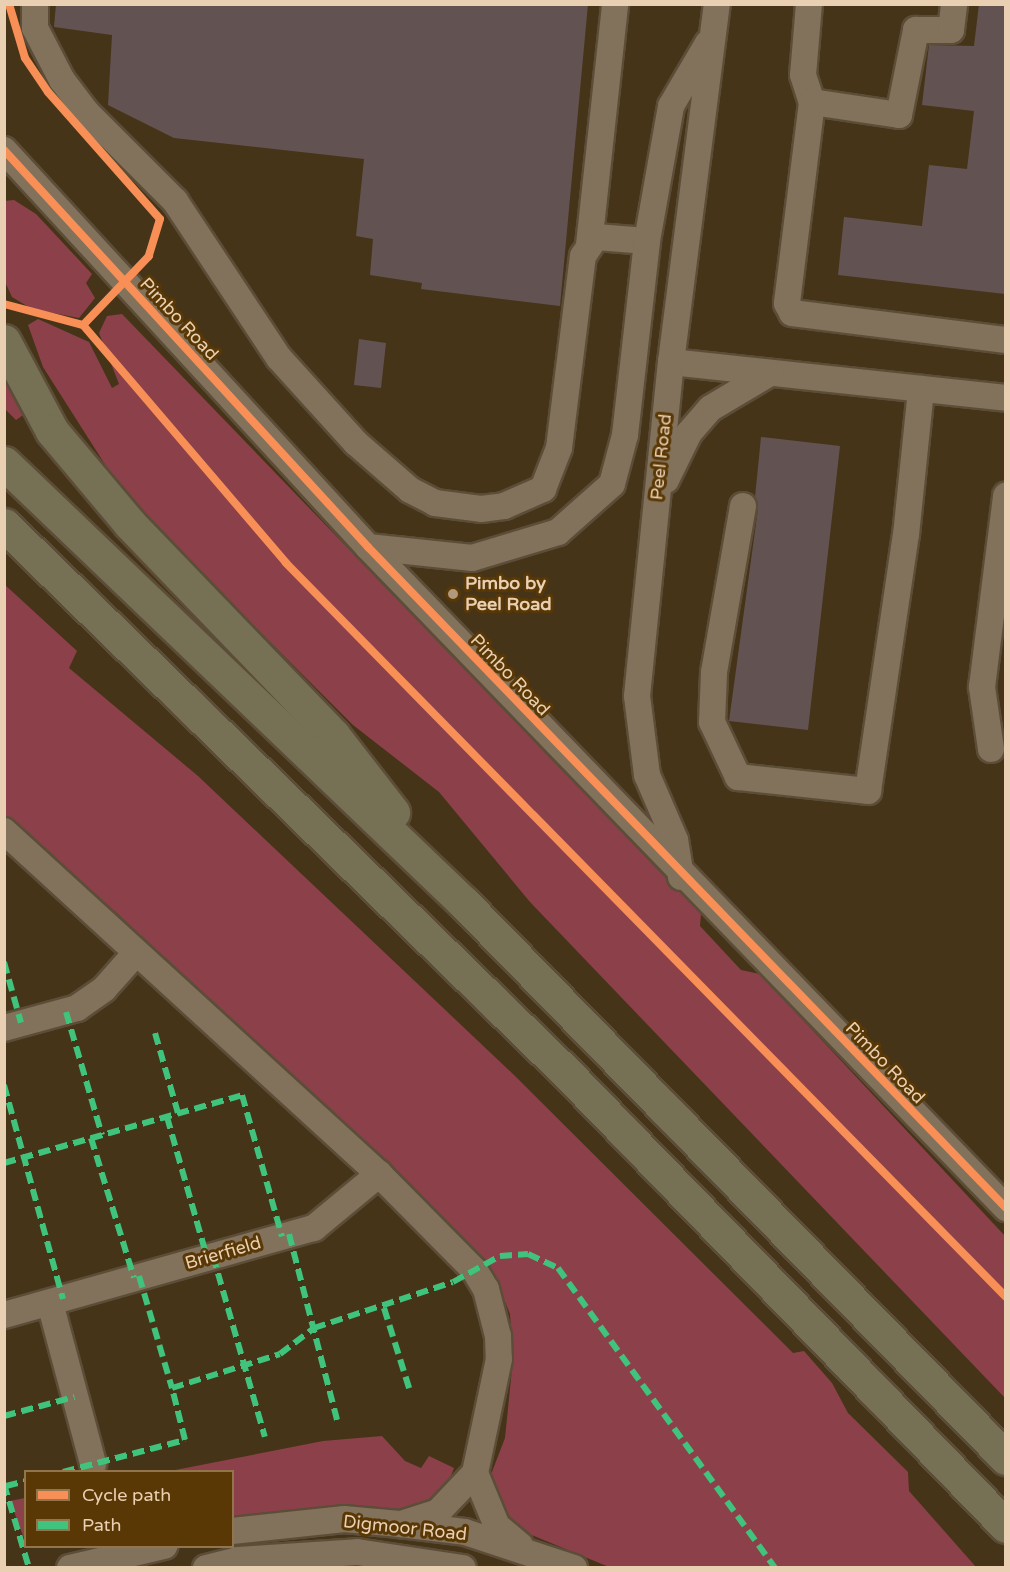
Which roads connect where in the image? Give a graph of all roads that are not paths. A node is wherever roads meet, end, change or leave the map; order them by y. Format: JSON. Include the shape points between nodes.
{"nodes":[{"id":1,"x":35,"y":4,"type":"edge"},
{"id":2,"x":615,"y":4,"type":"edge"},
{"id":3,"x":717,"y":4,"type":"edge"},
{"id":4,"x":809,"y":4,"type":"edge"},
{"id":5,"x":954,"y":4,"type":"edge"},
{"id":6,"x":714,"y":33,"type":"junction"},
{"id":7,"x":812,"y":102,"type":"junction"},
{"id":8,"x":4,"y":150,"type":"edge"},
{"id":9,"x":647,"y":241,"type":"junction"},
{"id":10,"x":589,"y":246,"type":"junction"},
{"id":11,"x":1005,"y":340,"type":"edge"},
{"id":12,"x":4,"y":341,"type":"edge"},
{"id":13,"x":671,"y":362,"type":"junction"},
{"id":14,"x":771,"y":373,"type":"junction"},
{"id":15,"x":921,"y":389,"type":"junction"},
{"id":16,"x":1003,"y":402,"type":"edge"},
{"id":17,"x":4,"y":463,"type":"edge"},
{"id":18,"x":1005,"y":496,"type":"edge"},
{"id":19,"x":743,"y":506,"type":"dead end"},
{"id":20,"x":654,"y":515,"type":"junction"},
{"id":21,"x":4,"y":525,"type":"edge"},
{"id":22,"x":368,"y":547,"type":"junction"},
{"id":23,"x":991,"y":750,"type":"dead end"},
{"id":24,"x":4,"y":831,"type":"edge"},
{"id":25,"x":681,"y":877,"type":"junction"},
{"id":26,"x":464,"y":903,"type":"junction"},
{"id":27,"x":135,"y":954,"type":"junction"},
{"id":28,"x":4,"y":1028,"type":"edge"},
{"id":29,"x":379,"y":1174,"type":"junction"},
{"id":30,"x":1004,"y":1207,"type":"edge"},
{"id":31,"x":50,"y":1303,"type":"junction"},
{"id":32,"x":4,"y":1314,"type":"edge"},
{"id":33,"x":1005,"y":1458,"type":"edge"},
{"id":34,"x":93,"y":1464,"type":"dead end"},
{"id":35,"x":475,"y":1473,"type":"junction"},
{"id":36,"x":400,"y":1524,"type":"junction"},
{"id":37,"x":1005,"y":1526,"type":"edge"},
{"id":38,"x":234,"y":1531,"type":"edge"},
{"id":39,"x":155,"y":1548,"type":"edge"},
{"id":40,"x":525,"y":1550,"type":"junction"},
{"id":41,"x":70,"y":1568,"type":"edge"},
{"id":42,"x":206,"y":1568,"type":"edge"},
{"id":43,"x":463,"y":1568,"type":"edge"},
{"id":44,"x":574,"y":1568,"type":"edge"}],
"edges":[{"from":1,"to":10,"type":"street","via":[[35,28],[62,80],[86,112],[175,201],[279,358],[363,449],[410,490],[435,503],[481,509],[504,506],[543,489],[559,448]]},
{"from":2,"to":10,"type":"street"},
{"from":3,"to":6,"type":"street","name":"Peel Road"},
{"from":4,"to":7,"type":"street","via":[[803,75]]},
{"from":5,"to":7,"type":"street","via":[[951,30],[916,30],[899,115]]},
{"from":6,"to":9,"type":"street","name":"Peel Road","via":[[671,106]]},
{"from":6,"to":13,"type":"street","name":"Peel Road"},
{"from":7,"to":11,"type":"street","via":[[788,303],[792,313]]},
{"from":8,"to":22,"type":"street","name":"Pimbo Road"},
{"from":9,"to":10,"type":"street","via":[[612,235],[596,237]]},
{"from":9,"to":22,"type":"street","name":"Peel Road","via":[[625,435],[612,484],[558,532],[472,558]]},
{"from":12,"to":26,"type":"highway","via":[[52,431],[130,524],[333,735]]},
{"from":13,"to":14,"type":"street"},
{"from":13,"to":20,"type":"street","name":"Peel Road"},
{"from":14,"to":15,"type":"street"},
{"from":14,"to":20,"type":"street","via":[[738,388],[689,433],[672,461]]},
{"from":15,"to":16,"type":"street"},
{"from":15,"to":19,"type":"street","via":[[906,535],[868,791],[738,777],[712,722],[714,672]]},
{"from":17,"to":26,"type":"highway"},
{"from":18,"to":23,"type":"street","via":[[982,687]]},
{"from":20,"to":25,"type":"street","name":"Peel Road","via":[[637,696],[647,775],[675,840]]},
{"from":21,"to":37,"type":"highway","via":[[566,1072]]},
{"from":22,"to":25,"type":"street","name":"Pimbo Road"},
{"from":24,"to":27,"type":"street"},
{"from":25,"to":30,"type":"street","name":"Pimbo Road"},
{"from":26,"to":33,"type":"highway"},
{"from":27,"to":28,"type":"street","via":[[104,989],[77,1008]]},
{"from":27,"to":29,"type":"street"},
{"from":29,"to":31,"type":"street","name":"Brierfield","via":[[338,1212],[314,1228]]},
{"from":29,"to":35,"type":"street","via":[[475,1271],[494,1313],[499,1359]]},
{"from":31,"to":32,"type":"street","name":"Brierfield"},
{"from":31,"to":34,"type":"street"},
{"from":35,"to":36,"type":"street","via":[[438,1512]]},
{"from":35,"to":40,"type":"street","via":[[497,1526]]},
{"from":36,"to":38,"type":"street","name":"Digmoor Road","via":[[344,1519]]},
{"from":36,"to":40,"type":"street","name":"Digmoor Road","via":[[465,1532]]},
{"from":39,"to":41,"type":"street"},
{"from":40,"to":44,"type":"street","name":"Digmoor Road"},
{"from":42,"to":43,"type":"street","name":"Digmoor Road","via":[[238,1560],[357,1552]]}]}
